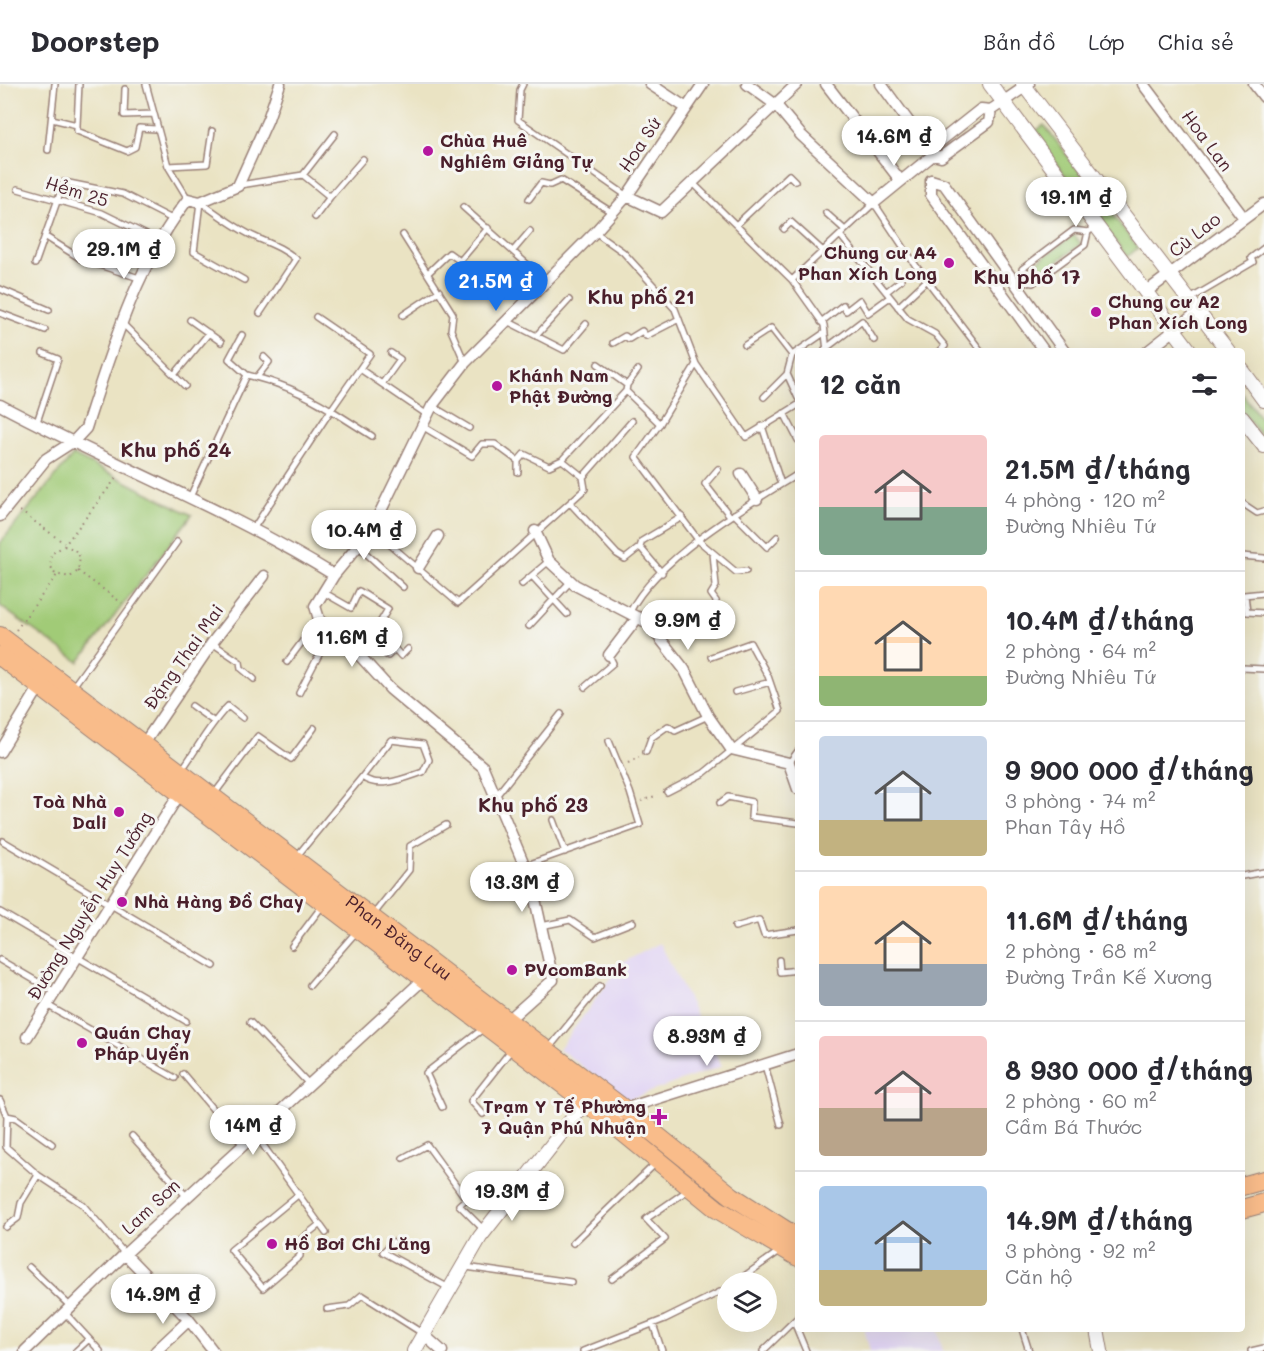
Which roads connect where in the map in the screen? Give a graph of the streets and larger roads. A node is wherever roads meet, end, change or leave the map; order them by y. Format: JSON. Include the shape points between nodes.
{"nodes":[{"id":1,"x":280,"y":84,"type":"edge"},
{"id":2,"x":650,"y":84,"type":"edge"},
{"id":3,"x":703,"y":84,"type":"edge"},
{"id":4,"x":747,"y":84,"type":"edge"},
{"id":5,"x":797,"y":84,"type":"edge"},
{"id":6,"x":826,"y":84,"type":"edge"},
{"id":7,"x":881,"y":84,"type":"edge"},
{"id":8,"x":990,"y":84,"type":"edge"},
{"id":9,"x":1143,"y":84,"type":"edge"},
{"id":10,"x":1254,"y":84,"type":"edge"},
{"id":11,"x":1026,"y":85,"type":"edge"},
{"id":12,"x":1264,"y":97,"type":"edge"},
{"id":13,"x":1004,"y":102,"type":"junction"},
{"id":14,"x":776,"y":105,"type":"junction"},
{"id":15,"x":685,"y":107,"type":"junction"},
{"id":16,"x":933,"y":155,"type":"junction"},
{"id":17,"x":920,"y":165,"type":"junction"},
{"id":18,"x":900,"y":180,"type":"junction"},
{"id":19,"x":931,"y":180,"type":"junction"},
{"id":20,"x":627,"y":196,"type":"junction"},
{"id":21,"x":1264,"y":204,"type":"edge"},
{"id":22,"x":1244,"y":218,"type":"junction"},
{"id":23,"x":974,"y":225,"type":"junction"},
{"id":24,"x":960,"y":235,"type":"junction"},
{"id":25,"x":1001,"y":263,"type":"junction"},
{"id":26,"x":988,"y":273,"type":"junction"},
{"id":27,"x":1172,"y":274,"type":"junction"},
{"id":28,"x":1021,"y":287,"type":"junction"},
{"id":29,"x":1146,"y":292,"type":"junction"},
{"id":30,"x":1010,"y":304,"type":"junction"},
{"id":31,"x":1199,"y":311,"type":"junction"},
{"id":32,"x":1174,"y":331,"type":"junction"},
{"id":33,"x":1054,"y":338,"type":"junction"},
{"id":34,"x":1041,"y":348,"type":"edge"},
{"id":35,"x":1043,"y":348,"type":"edge"},
{"id":36,"x":1062,"y":348,"type":"edge"},
{"id":37,"x":1152,"y":348,"type":"edge"},
{"id":38,"x":1188,"y":348,"type":"edge"},
{"id":39,"x":1226,"y":348,"type":"edge"},
{"id":40,"x":1245,"y":374,"type":"edge"},
{"id":41,"x":1264,"y":400,"type":"edge"},
{"id":42,"x":0,"y":405,"type":"edge"},
{"id":43,"x":1245,"y":422,"type":"edge"},
{"id":44,"x":74,"y":441,"type":"junction"},
{"id":45,"x":1264,"y":447,"type":"edge"},
{"id":46,"x":741,"y":474,"type":"dead end"},
{"id":47,"x":757,"y":499,"type":"road end"},
{"id":48,"x":0,"y":516,"type":"edge"},
{"id":49,"x":535,"y":531,"type":"road end"},
{"id":50,"x":438,"y":536,"type":"dead end"},
{"id":51,"x":418,"y":568,"type":"road end"},
{"id":52,"x":334,"y":574,"type":"junction"},
{"id":53,"x":264,"y":576,"type":"dead end"},
{"id":54,"x":634,"y":614,"type":"junction"},
{"id":55,"x":0,"y":636,"type":"edge"},
{"id":56,"x":609,"y":655,"type":"road end"},
{"id":57,"x":0,"y":656,"type":"edge"},
{"id":58,"x":40,"y":686,"type":"junction"},
{"id":59,"x":139,"y":751,"type":"junction"},
{"id":60,"x":0,"y":752,"type":"edge"},
{"id":61,"x":795,"y":780,"type":"edge"},
{"id":62,"x":180,"y":793,"type":"junction"},
{"id":63,"x":364,"y":924,"type":"junction"},
{"id":64,"x":429,"y":974,"type":"junction"},
{"id":65,"x":506,"y":1022,"type":"junction"},
{"id":66,"x":27,"y":1037,"type":"dead end"},
{"id":67,"x":795,"y":1055,"type":"edge"},
{"id":68,"x":591,"y":1095,"type":"junction"},
{"id":69,"x":619,"y":1117,"type":"junction"},
{"id":70,"x":1264,"y":1180,"type":"edge"},
{"id":71,"x":1245,"y":1185,"type":"edge"},
{"id":72,"x":1264,"y":1203,"type":"edge"},
{"id":73,"x":1245,"y":1208,"type":"edge"},
{"id":74,"x":795,"y":1236,"type":"edge"},
{"id":75,"x":790,"y":1253,"type":"edge"},
{"id":76,"x":125,"y":1254,"type":"junction"},
{"id":77,"x":189,"y":1320,"type":"junction"},
{"id":78,"x":1098,"y":1332,"type":"edge"},
{"id":79,"x":423,"y":1334,"type":"junction"},
{"id":80,"x":25,"y":1351,"type":"edge"},
{"id":81,"x":156,"y":1351,"type":"edge"},
{"id":82,"x":213,"y":1351,"type":"edge"},
{"id":83,"x":414,"y":1351,"type":"edge"},
{"id":84,"x":442,"y":1351,"type":"edge"},
{"id":85,"x":1101,"y":1351,"type":"edge"}],
"edges":[{"from":1,"to":44,"type":"street","via":[[238,186],[200,202],[188,199],[159,241],[139,279],[86,428]]},
{"from":2,"to":15,"type":"street"},
{"from":3,"to":15,"type":"street","name":"Hoa Sứ"},
{"from":4,"to":14,"type":"street"},
{"from":5,"to":14,"type":"street"},
{"from":6,"to":18,"type":"street"},
{"from":7,"to":16,"type":"street"},
{"from":8,"to":13,"type":"street"},
{"from":9,"to":22,"type":"street","name":"Hoa Lan"},
{"from":10,"to":12,"type":"street"},
{"from":11,"to":13,"type":"street"},
{"from":11,"to":27,"type":"street"},
{"from":13,"to":16,"type":"street","via":[[991,110],[989,122],[941,158]]},
{"from":13,"to":29,"type":"street","via":[[1091,230]]},
{"from":14,"to":18,"type":"street","via":[[801,135],[874,203]]},
{"from":14,"to":20,"type":"street","via":[[662,212]]},
{"from":15,"to":20,"type":"street","name":"Hoa Sứ"},
{"from":16,"to":17,"type":"street"},
{"from":17,"to":18,"type":"street"},
{"from":17,"to":19,"type":"street"},
{"from":19,"to":23,"type":"street","via":[[944,184]]},
{"from":19,"to":24,"type":"street","via":[[931,195]]},
{"from":20,"to":52,"type":"street","name":"Hoa Sứ","via":[[465,363],[426,415],[372,529]]},
{"from":21,"to":22,"type":"street","name":"Cù Lao"},
{"from":22,"to":27,"type":"street","name":"Cù Lao"},
{"from":23,"to":24,"type":"street"},
{"from":23,"to":25,"type":"street"},
{"from":24,"to":26,"type":"street"},
{"from":25,"to":26,"type":"street"},
{"from":25,"to":28,"type":"street"},
{"from":26,"to":30,"type":"street"},
{"from":27,"to":29,"type":"street","name":"Cù Lao"},
{"from":27,"to":31,"type":"street"},
{"from":28,"to":30,"type":"street"},
{"from":28,"to":33,"type":"street"},
{"from":29,"to":32,"type":"street"},
{"from":30,"to":34,"type":"street"},
{"from":31,"to":32,"type":"street"},
{"from":31,"to":39,"type":"street"},
{"from":32,"to":37,"type":"street"},
{"from":32,"to":38,"type":"street"},
{"from":33,"to":35,"type":"street"},
{"from":33,"to":36,"type":"street"},
{"from":40,"to":41,"type":"street"},
{"from":42,"to":44,"type":"street"},
{"from":43,"to":45,"type":"street"},
{"from":44,"to":48,"type":"street","via":[[46,459]]},
{"from":44,"to":52,"type":"street","via":[[253,529]]},
{"from":46,"to":47,"type":"street"},
{"from":49,"to":54,"type":"street","via":[[549,561],[571,581]]},
{"from":50,"to":51,"type":"street"},
{"from":52,"to":65,"type":"street","name":"Hoa Sứ","via":[[315,606],[323,622],[390,689],[483,767],[531,881],[553,980]]},
{"from":53,"to":59,"type":"street","name":"Đặng Thai Mai","via":[[212,643]]},
{"from":54,"to":56,"type":"street"},
{"from":54,"to":61,"type":"street","via":[[648,623],[684,669],[708,716],[731,748],[789,763]]},
{"from":55,"to":59,"type":"main road","name":"Phan Đăng Lưu","via":[[71,689]]},
{"from":57,"to":58,"type":"main road","name":"Phan Đăng Lưu"},
{"from":58,"to":59,"type":"main road","name":"Phan Đăng Lưu"},
{"from":58,"to":60,"type":"street"},
{"from":59,"to":62,"type":"main road","name":"Phan Đăng Lưu"},
{"from":59,"to":63,"type":"main road","name":"Phan Đăng Lưu","via":[[180,772],[294,859]]},
{"from":62,"to":63,"type":"main road","name":"Phan Đăng Lưu","via":[[324,904]]},
{"from":62,"to":66,"type":"street","name":"Đường Nguyễn Huy Tưởng"},
{"from":63,"to":64,"type":"main road","name":"Phan Đăng Lưu"},
{"from":64,"to":65,"type":"main road","name":"Phan Đăng Lưu"},
{"from":64,"to":68,"type":"main road","name":"Phan Đăng Lưu","via":[[513,1048]]},
{"from":64,"to":76,"type":"street","name":"Lam Sơn"},
{"from":65,"to":68,"type":"main road","name":"Phan Đăng Lưu","via":[[546,1052]]},
{"from":67,"to":69,"type":"street"},
{"from":68,"to":69,"type":"main road","name":"Phan Đăng Lưu"},
{"from":68,"to":79,"type":"street","via":[[461,1266]]},
{"from":69,"to":74,"type":"main road","name":"Phan Đăng Lưu"},
{"from":69,"to":75,"type":"main road","name":"Phan Đăng Lưu","via":[[658,1161],[717,1209]]},
{"from":70,"to":71,"type":"main road"},
{"from":72,"to":73,"type":"main road"},
{"from":76,"to":77,"type":"street"},
{"from":76,"to":80,"type":"street","name":"Lam Sơn"},
{"from":77,"to":81,"type":"street"},
{"from":77,"to":82,"type":"street"},
{"from":78,"to":85,"type":"street"},
{"from":79,"to":83,"type":"street"},
{"from":79,"to":84,"type":"street"}]}
